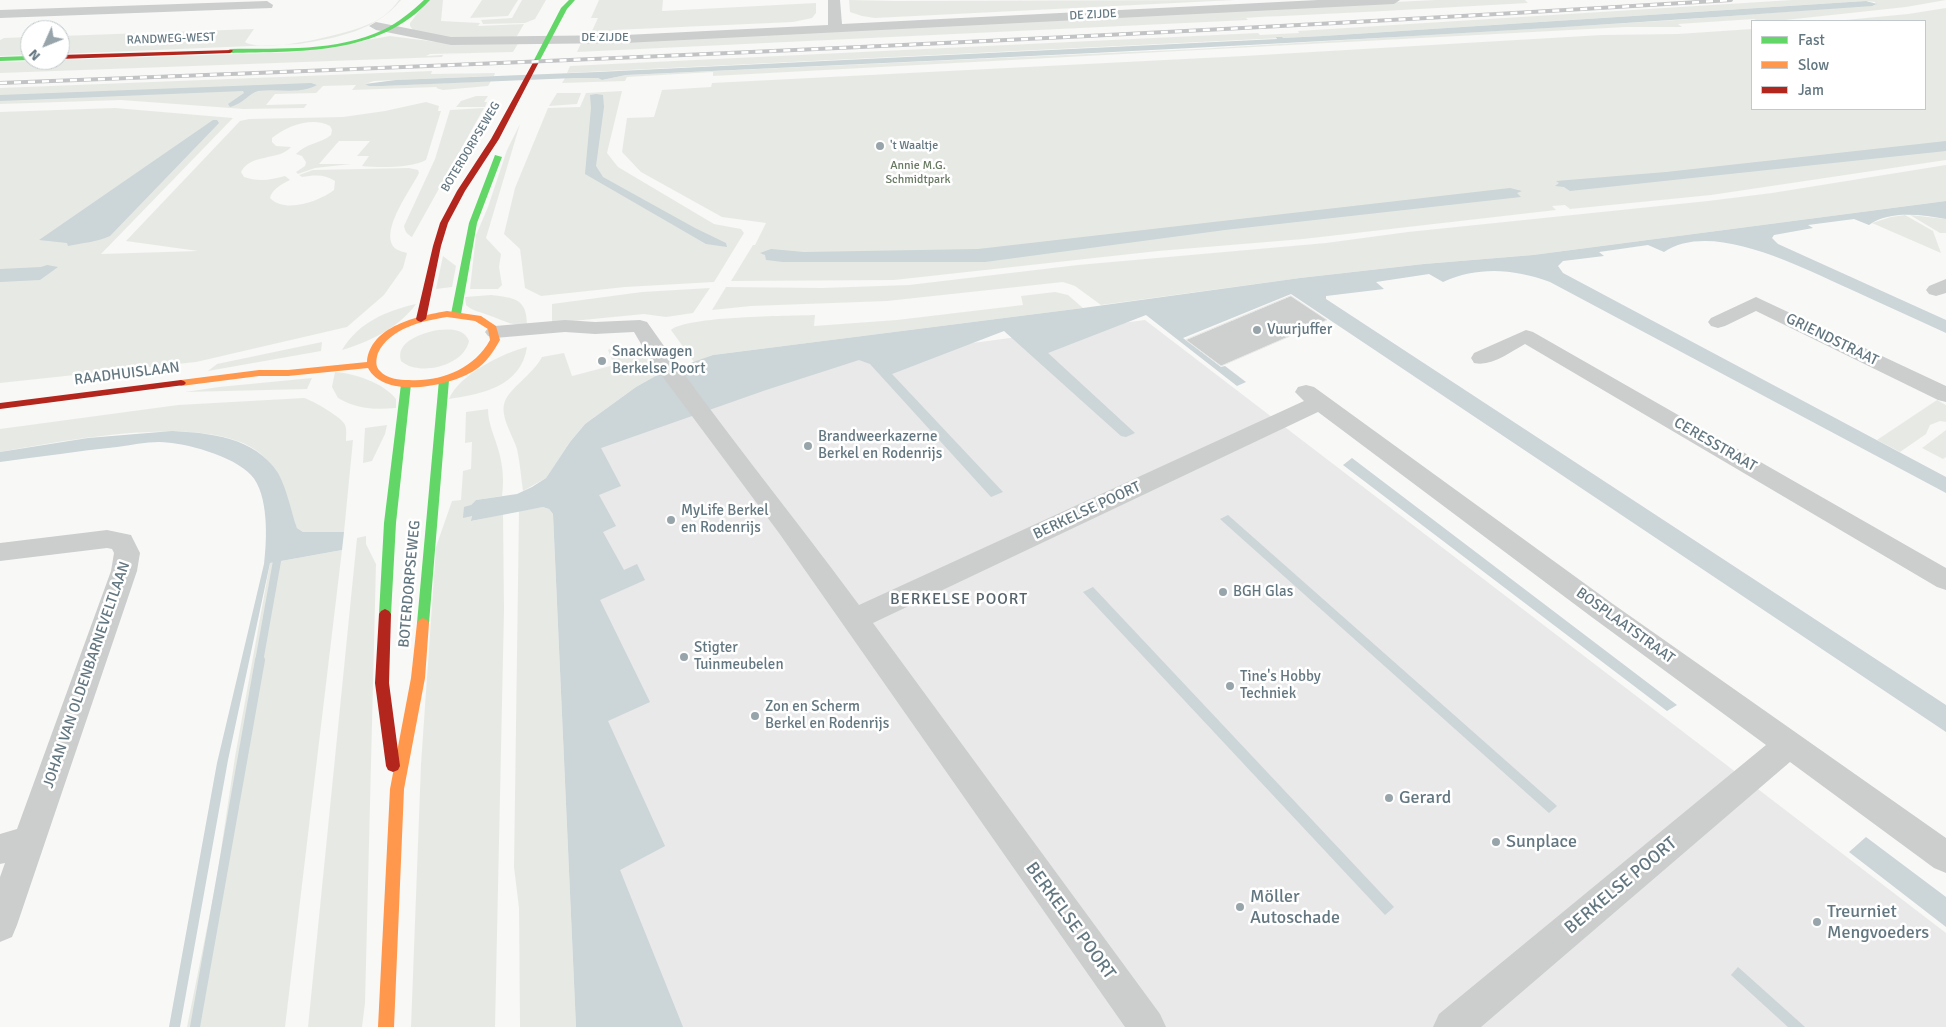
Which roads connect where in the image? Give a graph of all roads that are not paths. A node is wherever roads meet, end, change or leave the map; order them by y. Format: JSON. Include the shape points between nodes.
{"nodes":[{"id":1,"x":46,"y":0,"type":"edge"},
{"id":2,"x":427,"y":0,"type":"edge"},
{"id":3,"x":572,"y":0,"type":"edge"},
{"id":4,"x":834,"y":0,"type":"edge"},
{"id":5,"x":1394,"y":0,"type":"edge"},
{"id":6,"x":1350,"y":1,"type":"edge"},
{"id":7,"x":267,"y":5,"type":"dead end"},
{"id":8,"x":404,"y":5,"type":"dead end"},
{"id":9,"x":27,"y":13,"type":"junction"},
{"id":10,"x":0,"y":14,"type":"edge"},
{"id":11,"x":376,"y":26,"type":"junction"},
{"id":12,"x":835,"y":28,"type":"junction"},
{"id":13,"x":391,"y":29,"type":"junction"},
{"id":14,"x":283,"y":49,"type":"junction"},
{"id":15,"x":70,"y":57,"type":"edge"},
{"id":16,"x":20,"y":58,"type":"edge"},
{"id":17,"x":0,"y":59,"type":"edge"},
{"id":18,"x":520,"y":100,"type":"junction"},
{"id":19,"x":456,"y":314,"type":"junction"},
{"id":20,"x":421,"y":319,"type":"junction"},
{"id":21,"x":1718,"y":322,"type":"dead end"},
{"id":22,"x":494,"y":340,"type":"junction"},
{"id":23,"x":375,"y":348,"type":"junction"},
{"id":24,"x":360,"y":350,"type":"dead end"},
{"id":25,"x":314,"y":358,"type":"dead end"},
{"id":26,"x":1482,"y":358,"type":"dead end"},
{"id":27,"x":371,"y":365,"type":"junction"},
{"id":28,"x":259,"y":373,"type":"junction"},
{"id":29,"x":444,"y":380,"type":"junction"},
{"id":30,"x":406,"y":384,"type":"junction"},
{"id":31,"x":1946,"y":395,"type":"edge"},
{"id":32,"x":1313,"y":397,"type":"joint"},
{"id":33,"x":0,"y":406,"type":"edge"},
{"id":34,"x":0,"y":552,"type":"edge"},
{"id":35,"x":1946,"y":580,"type":"edge"},
{"id":36,"x":854,"y":620,"type":"junction"},
{"id":37,"x":1790,"y":744,"type":"junction"},
{"id":38,"x":397,"y":789,"type":"junction"},
{"id":39,"x":31,"y":841,"type":"junction"},
{"id":40,"x":0,"y":849,"type":"edge"},
{"id":41,"x":1946,"y":856,"type":"edge"},
{"id":42,"x":0,"y":926,"type":"edge"},
{"id":43,"x":386,"y":1027,"type":"edge"},
{"id":44,"x":1147,"y":1027,"type":"edge"},
{"id":45,"x":1452,"y":1027,"type":"edge"}],
"edges":[{"from":1,"to":9,"type":"street"},
{"from":2,"to":13,"type":"main road","name":"RANDWEG-WEST","via":[[408,21]]},
{"from":3,"to":18,"type":"main road","name":"BOTERDORPSEWEG","via":[[572,8],[559,24]]},
{"from":4,"to":12,"type":"street"},
{"from":5,"to":6,"type":"street","name":"DE ZIJDE"},
{"from":6,"to":12,"type":"street","name":"DE ZIJDE"},
{"from":7,"to":9,"type":"street"},
{"from":8,"to":11,"type":"main road","name":"RANDWEG-WEST"},
{"from":9,"to":10,"type":"street"},
{"from":11,"to":13,"type":"street","name":"DE ZIJDE"},
{"from":11,"to":14,"type":"main road","name":"RANDWEG-WEST","via":[[325,42]]},
{"from":12,"to":13,"type":"street","name":"DE ZIJDE","via":[[639,38],[457,41],[436,40]]},
{"from":13,"to":14,"type":"main road","name":"RANDWEG-WEST","via":[[345,44]]},
{"from":14,"to":15,"type":"main road","name":"RANDWEG-WEST"},
{"from":16,"to":17,"type":"main road"},
{"from":18,"to":19,"type":"main road","name":"BOTERDORPSEWEG","via":[[473,223]]},
{"from":18,"to":20,"type":"main road","name":"BOTERDORPSEWEG","via":[[444,225]]},
{"from":19,"to":20,"type":"main road"},
{"from":19,"to":22,"type":"main road","via":[[488,323]]},
{"from":20,"to":23,"type":"main road","via":[[395,330]]},
{"from":21,"to":31,"type":"street","name":"GRIENDSTRAAT","via":[[1756,303]]},
{"from":22,"to":29,"type":"main road","via":[[473,367]]},
{"from":22,"to":36,"type":"street","name":"BERKELSE POORT","via":[[563,337],[595,328],[640,326]]},
{"from":23,"to":24,"type":"main road"},
{"from":23,"to":27,"type":"main road"},
{"from":25,"to":28,"type":"main road","name":"RAADHUISLAAN"},
{"from":26,"to":35,"type":"street","name":"CERESSTRAAT","via":[[1526,336]]},
{"from":27,"to":28,"type":"main road","name":"RAADHUISLAAN"},
{"from":27,"to":30,"type":"main road","via":[[383,379]]},
{"from":28,"to":33,"type":"main road","name":"RAADHUISLAAN"},
{"from":29,"to":30,"type":"main road"},
{"from":29,"to":38,"type":"main road","name":"BOTERDORPSEWEG","via":[[418,678]]},
{"from":30,"to":38,"type":"main road","name":"BOTERDORPSEWEG","via":[[390,524],[382,683]]},
{"from":32,"to":36,"type":"street","name":"BERKELSE POORT"},
{"from":32,"to":37,"type":"street","name":"BOSPLAATSTRAAT"},
{"from":34,"to":39,"type":"street","name":"JOHAN VAN OLDENBARNEVELTLAAN","via":[[107,538],[122,542],[127,553],[124,571]]},
{"from":36,"to":44,"type":"street","name":"BERKELSE POORT"},
{"from":37,"to":41,"type":"street","name":"BOSPLAATSTRAAT"},
{"from":37,"to":45,"type":"street","name":"BERKELSE POORT"},
{"from":38,"to":43,"type":"main road","name":"BOTERDORPSEWEG"},
{"from":39,"to":40,"type":"street"},
{"from":39,"to":42,"type":"street","name":"JOHAN VAN OLDENBARNEVELTLAAN"}]}
